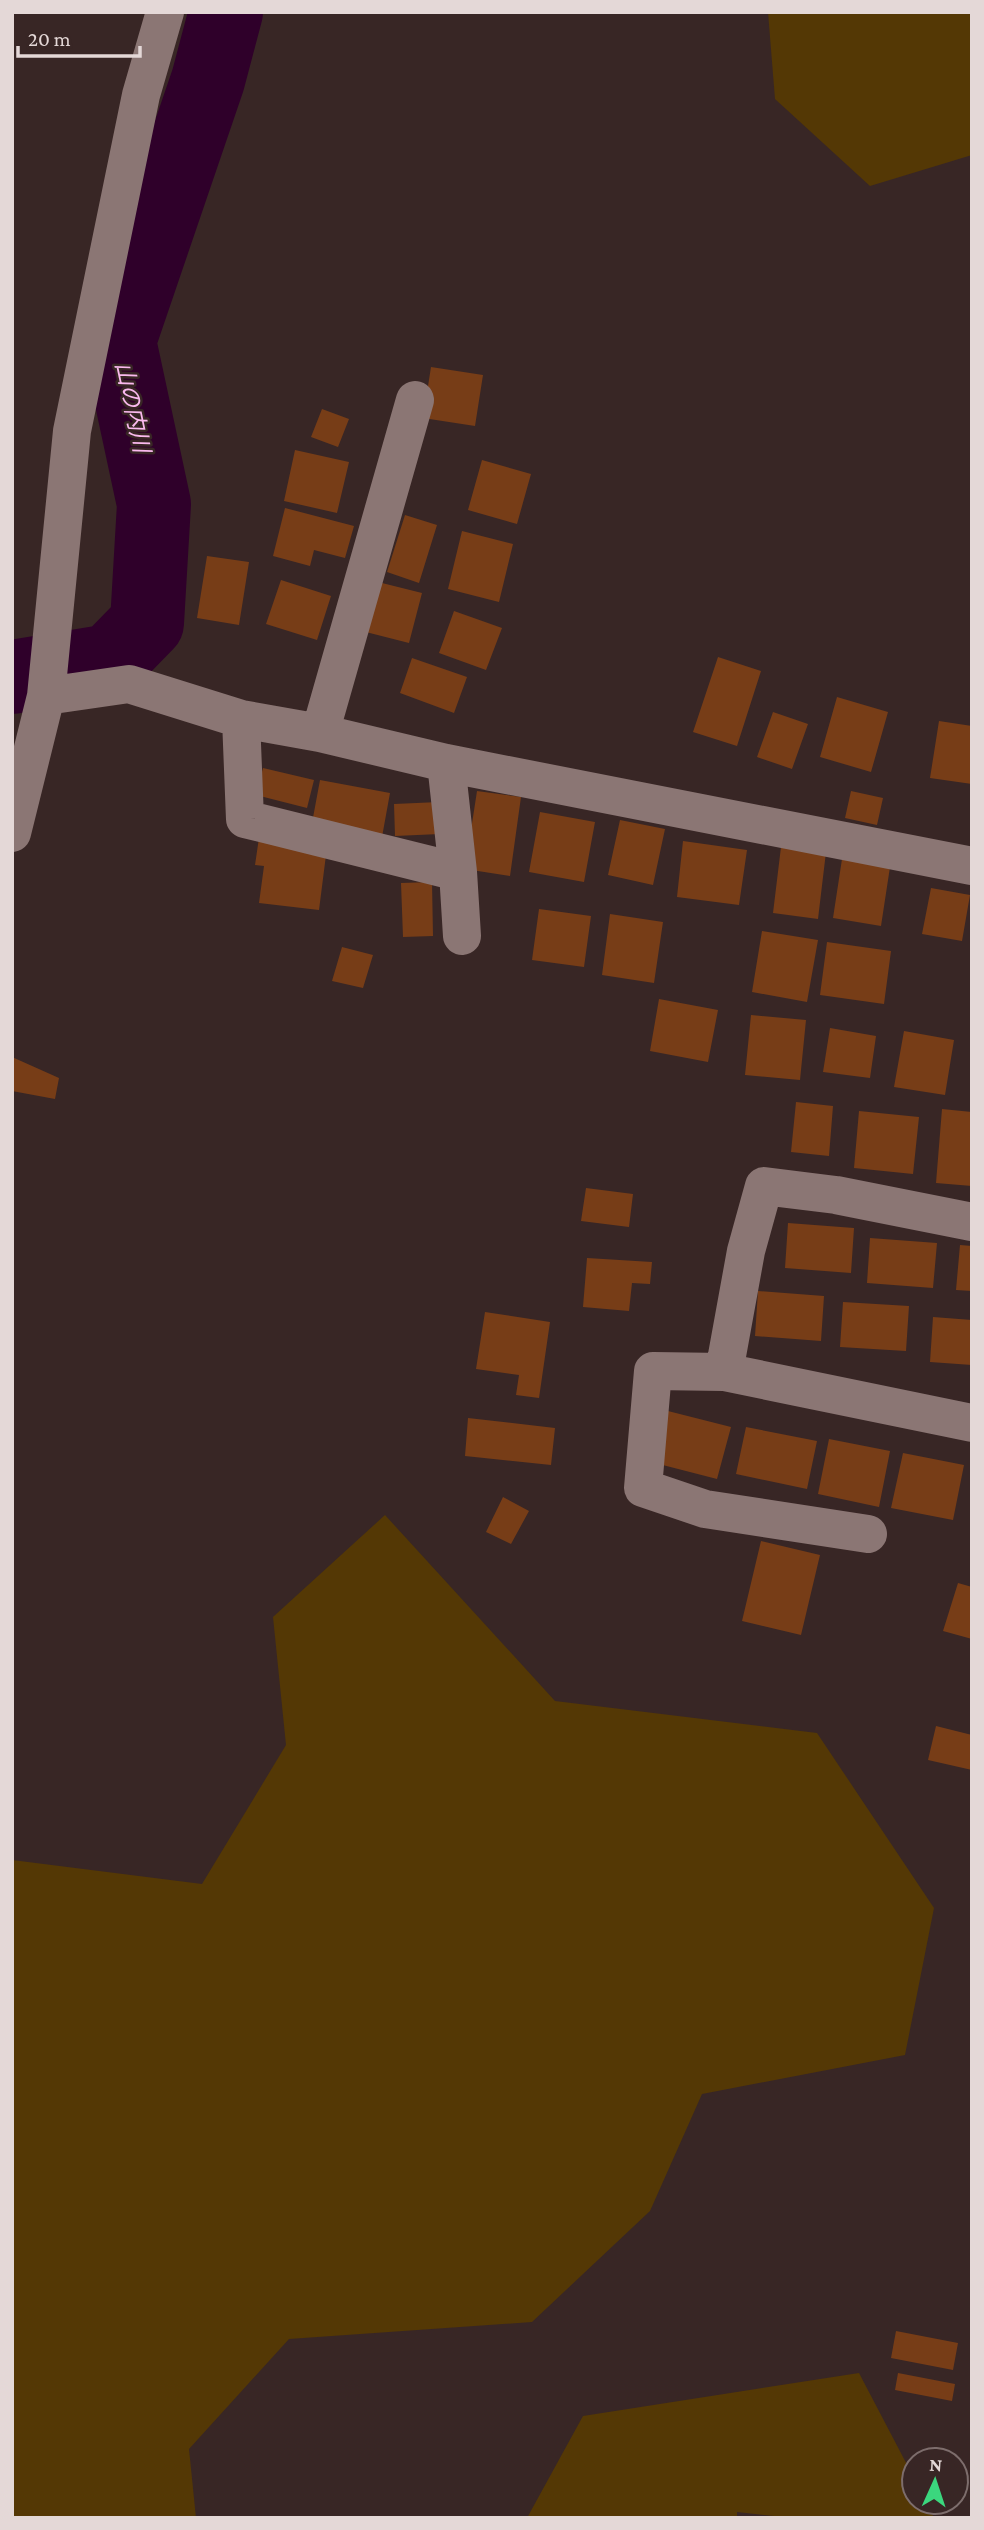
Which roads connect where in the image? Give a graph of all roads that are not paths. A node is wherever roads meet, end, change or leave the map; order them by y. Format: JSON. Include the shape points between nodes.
{"nodes":[{"id":1,"x":165,"y":12,"type":"edge"},
{"id":2,"x":415,"y":400,"type":"dead end"},
{"id":3,"x":46,"y":696,"type":"junction"},
{"id":4,"x":241,"y":719,"type":"junction"},
{"id":5,"x":320,"y":733,"type":"junction"},
{"id":6,"x":446,"y":764,"type":"junction"},
{"id":7,"x":12,"y":833,"type":"edge"},
{"id":8,"x":972,"y":866,"type":"edge"},
{"id":9,"x":458,"y":872,"type":"junction"},
{"id":10,"x":462,"y":936,"type":"dead end"},
{"id":11,"x":972,"y":1222,"type":"edge"},
{"id":12,"x":724,"y":1372,"type":"junction"},
{"id":13,"x":972,"y":1423,"type":"edge"},
{"id":14,"x":869,"y":1534,"type":"dead end"}],
"edges":[{"from":1,"to":3,"type":"street","via":[[141,95],[72,431]]},
{"from":2,"to":5,"type":"street"},
{"from":3,"to":4,"type":"street","via":[[129,684]]},
{"from":3,"to":7,"type":"street"},
{"from":4,"to":5,"type":"street"},
{"from":4,"to":9,"type":"street","via":[[245,819]]},
{"from":5,"to":6,"type":"street"},
{"from":6,"to":8,"type":"street"},
{"from":6,"to":9,"type":"street"},
{"from":9,"to":10,"type":"street"},
{"from":11,"to":12,"type":"street","via":[[764,1186],[746,1251]]},
{"from":12,"to":13,"type":"street"},
{"from":12,"to":14,"type":"street","via":[[653,1371],[643,1488],[705,1509]]}]}
